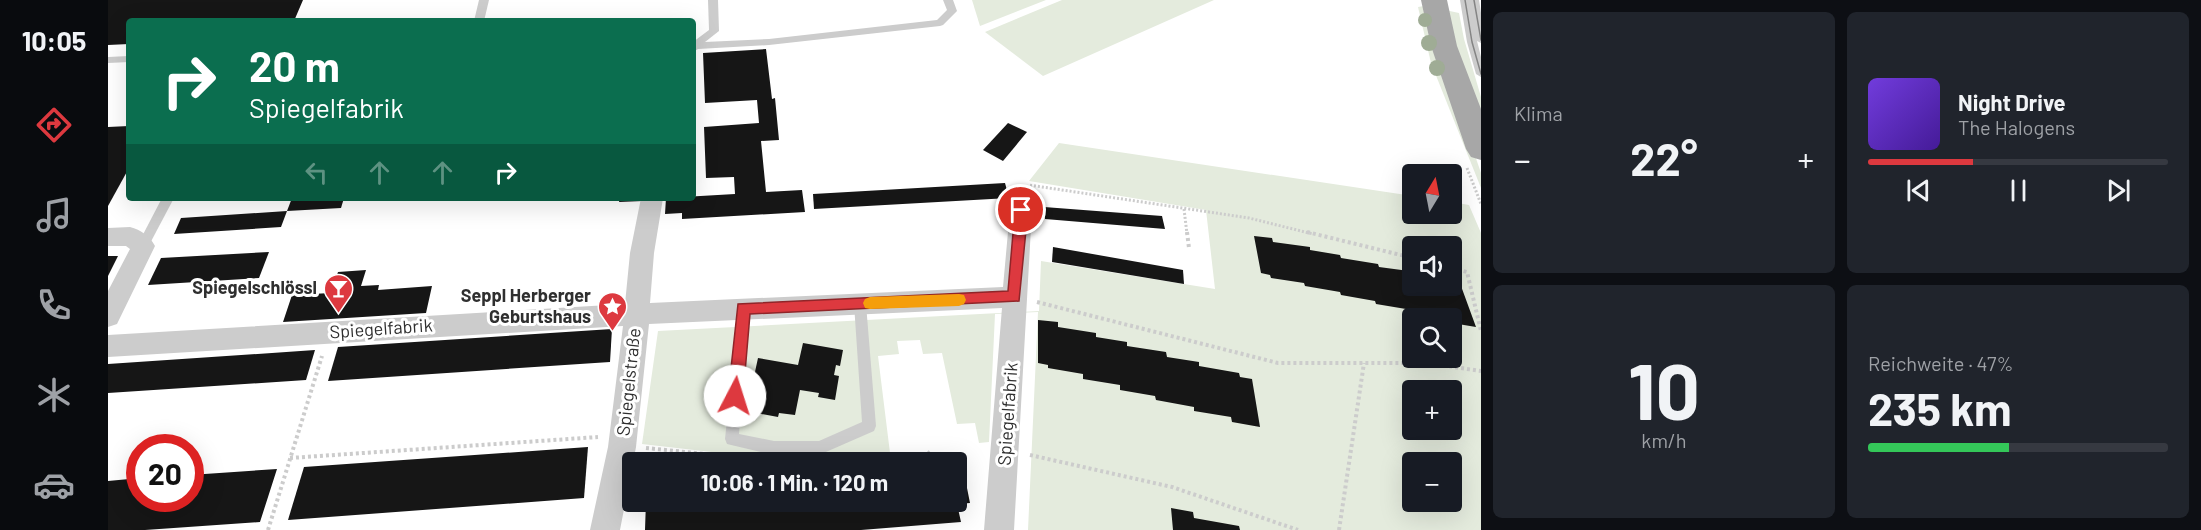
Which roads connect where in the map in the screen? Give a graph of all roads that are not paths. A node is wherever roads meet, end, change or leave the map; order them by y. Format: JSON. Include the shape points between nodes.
{"nodes":[{"id":1,"x":484,"y":0,"type":"edge"},
{"id":2,"x":713,"y":0,"type":"edge"},
{"id":3,"x":948,"y":0,"type":"edge"},
{"id":4,"x":1434,"y":0,"type":"edge"},
{"id":5,"x":1465,"y":0,"type":"edge"},
{"id":6,"x":1474,"y":0,"type":"edge"},
{"id":7,"x":480,"y":18,"type":"edge"},
{"id":8,"x":1481,"y":40,"type":"edge"},
{"id":9,"x":696,"y":46,"type":"edge"},
{"id":10,"x":696,"y":48,"type":"edge"},
{"id":11,"x":126,"y":59,"type":"edge"},
{"id":12,"x":108,"y":60,"type":"edge"},
{"id":13,"x":1481,"y":74,"type":"edge"},
{"id":14,"x":1481,"y":149,"type":"edge"},
{"id":15,"x":166,"y":201,"type":"edge"},
{"id":16,"x":651,"y":201,"type":"edge"},
{"id":17,"x":1021,"y":210,"type":"road end"},
{"id":18,"x":108,"y":237,"type":"edge"},
{"id":19,"x":143,"y":246,"type":"junction"},
{"id":20,"x":1014,"y":297,"type":"junction"},
{"id":21,"x":860,"y":304,"type":"junction"},
{"id":22,"x":743,"y":308,"type":"junction"},
{"id":23,"x":636,"y":314,"type":"junction"},
{"id":24,"x":108,"y":316,"type":"edge"},
{"id":25,"x":108,"y":346,"type":"edge"},
{"id":26,"x":604,"y":530,"type":"edge"},
{"id":27,"x":999,"y":530,"type":"edge"}],
"edges":[{"from":1,"to":7,"type":"lane"},
{"from":2,"to":9,"type":"lane","via":[[714,31]]},
{"from":3,"to":10,"type":"lane","via":[[952,11],[940,23]]},
{"from":4,"to":14,"type":"main road","via":[[1444,46]]},
{"from":5,"to":13,"type":"lane"},
{"from":6,"to":8,"type":"lane"},
{"from":11,"to":12,"type":"lane"},
{"from":15,"to":19,"type":"lane"},
{"from":16,"to":23,"type":"street","name":"Spiegelstraße"},
{"from":17,"to":20,"type":"street","name":"Spiegelfabrik"},
{"from":18,"to":19,"type":"street","via":[[130,236]]},
{"from":19,"to":24,"type":"street"},
{"from":20,"to":21,"type":"street","name":"Spiegelfabrik"},
{"from":20,"to":27,"type":"street","name":"Spiegelfabrik"},
{"from":21,"to":22,"type":"street","name":"Spiegelfabrik"},
{"from":21,"to":22,"type":"lane","via":[[869,426],[819,448],[774,448],[732,439]]},
{"from":22,"to":23,"type":"street","name":"Spiegelfabrik"},
{"from":23,"to":25,"type":"street","name":"Spiegelfabrik"},
{"from":23,"to":26,"type":"street","name":"Spiegelstraße","via":[[622,441]]}]}
